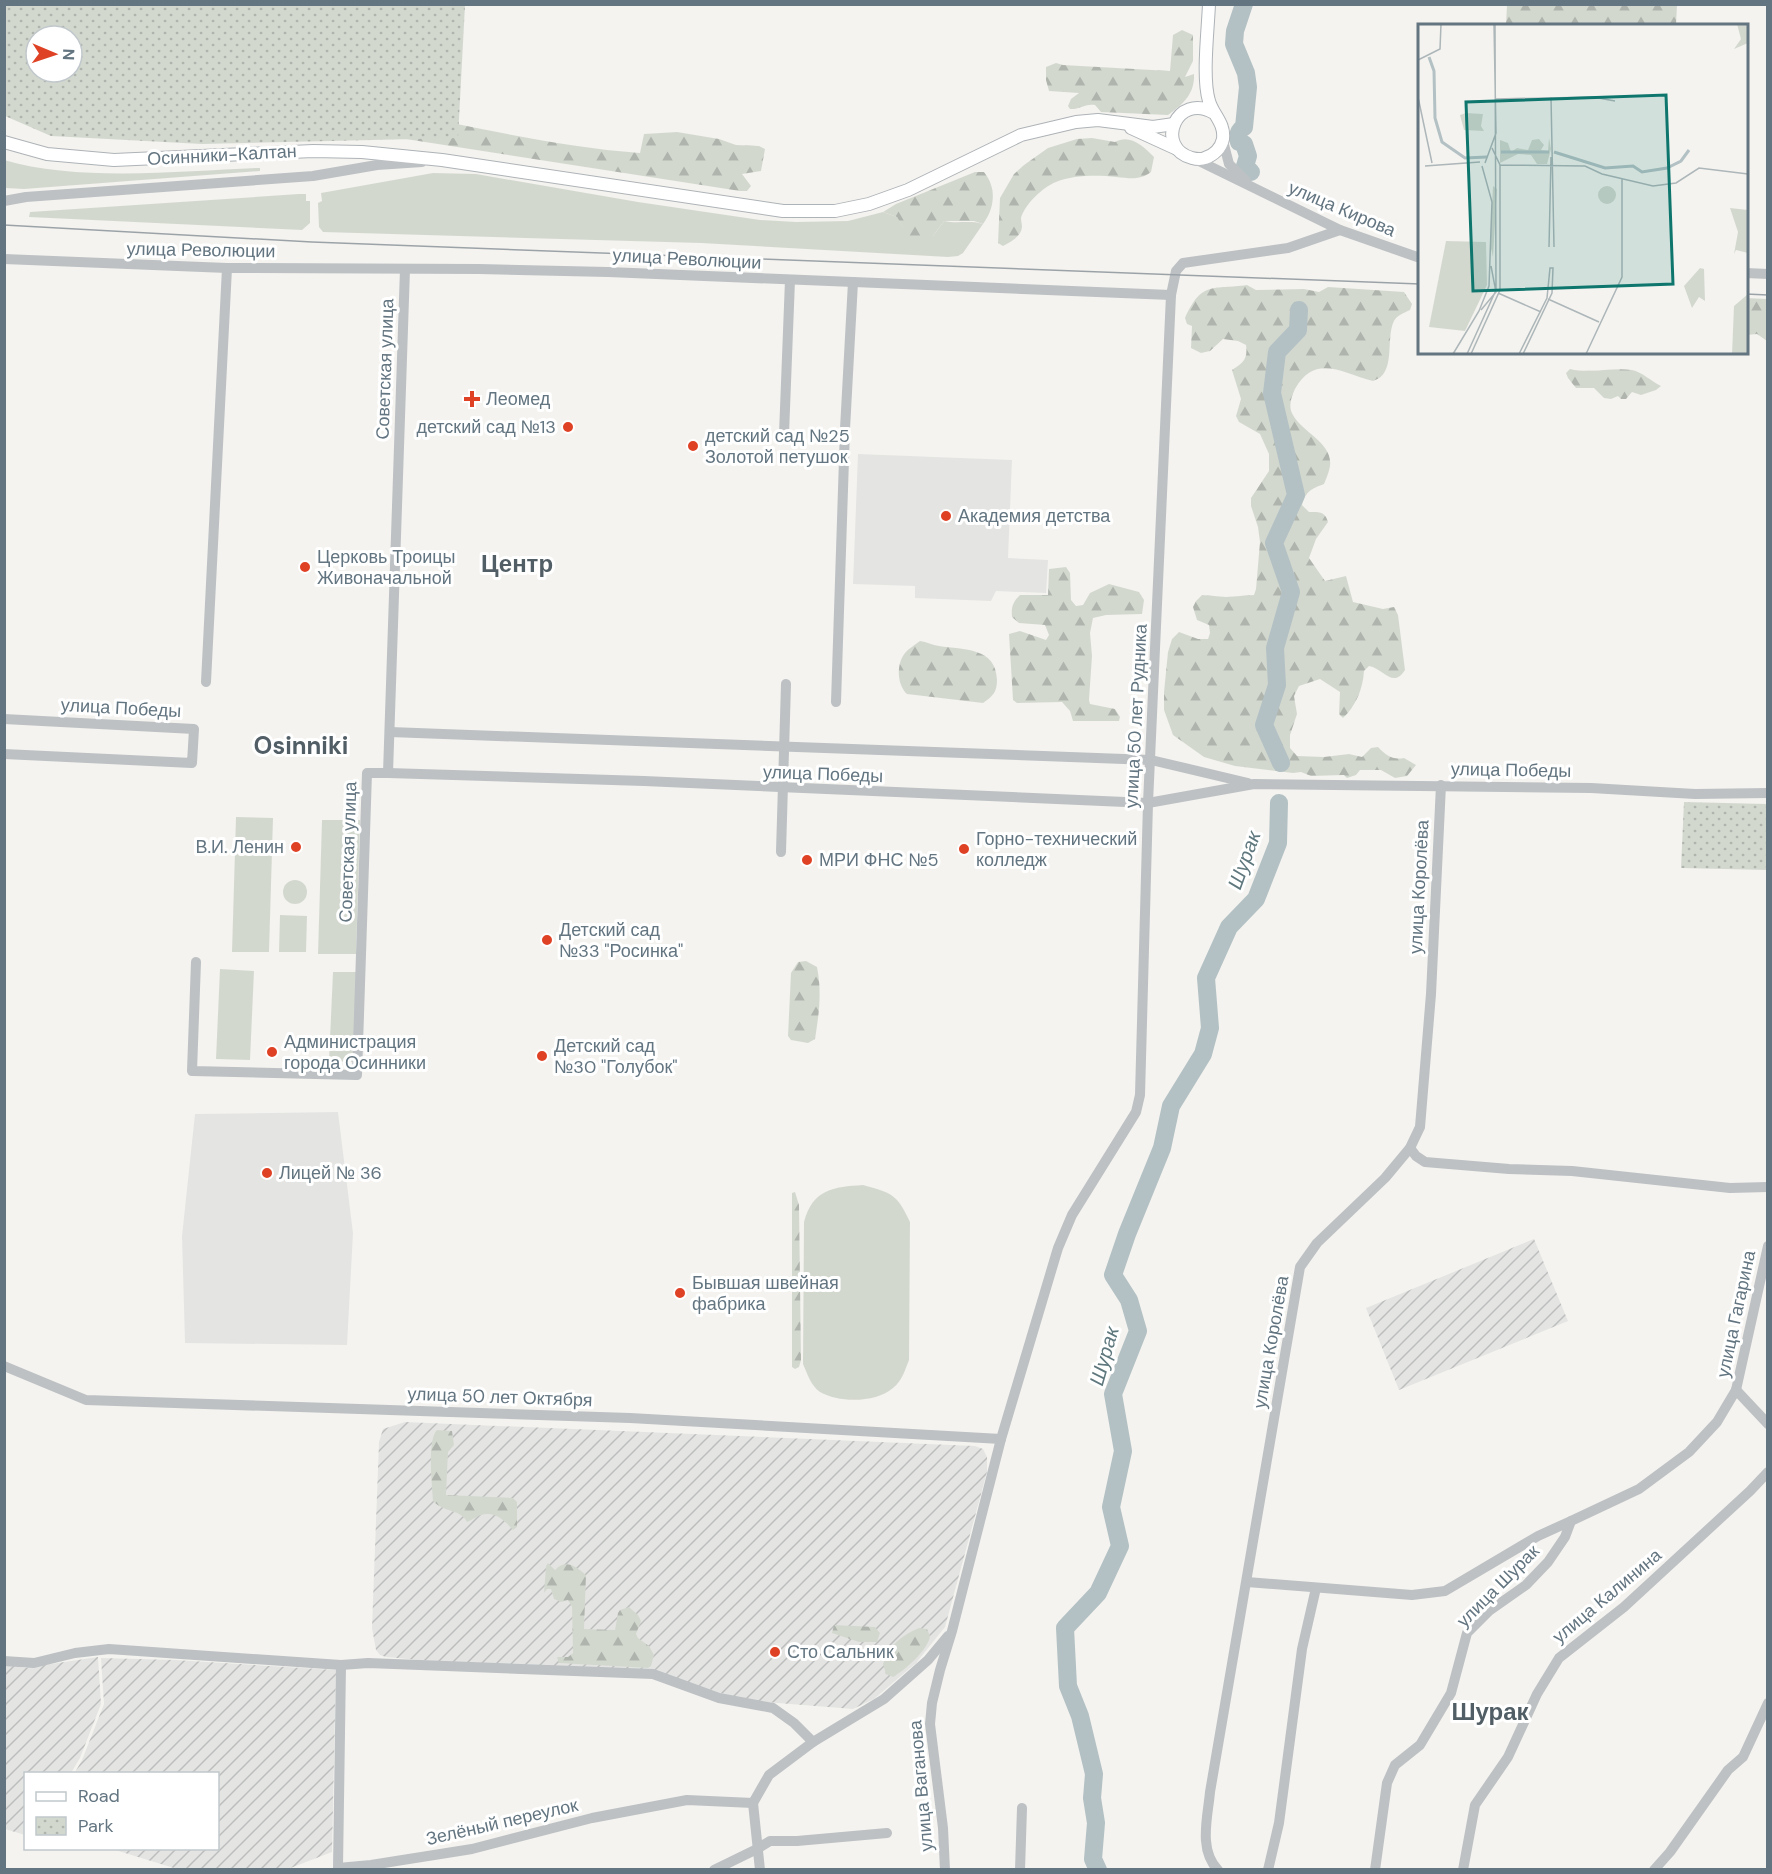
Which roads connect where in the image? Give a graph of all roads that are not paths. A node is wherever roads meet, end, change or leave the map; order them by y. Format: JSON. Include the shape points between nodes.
{"nodes":[{"id":1,"x":1209,"y":4,"type":"edge"},
{"id":2,"x":1206,"y":87,"type":"junction"},
{"id":3,"x":1191,"y":108,"type":"junction"},
{"id":4,"x":1214,"y":113,"type":"junction"},
{"id":5,"x":1122,"y":124,"type":"junction"},
{"id":6,"x":1174,"y":124,"type":"junction"},
{"id":7,"x":1223,"y":141,"type":"junction"},
{"id":8,"x":4,"y":142,"type":"edge"},
{"id":9,"x":1177,"y":149,"type":"junction"},
{"id":10,"x":442,"y":160,"type":"junction"},
{"id":11,"x":1197,"y":160,"type":"junction"},
{"id":12,"x":1252,"y":188,"type":"junction"},
{"id":13,"x":4,"y":201,"type":"edge"},
{"id":14,"x":1340,"y":230,"type":"junction"},
{"id":15,"x":1418,"y":258,"type":"edge"},
{"id":16,"x":4,"y":259,"type":"edge"},
{"id":17,"x":227,"y":268,"type":"junction"},
{"id":18,"x":405,"y":270,"type":"junction"},
{"id":19,"x":1748,"y":273,"type":"edge"},
{"id":20,"x":1767,"y":274,"type":"edge"},
{"id":21,"x":790,"y":280,"type":"junction"},
{"id":22,"x":853,"y":282,"type":"junction"},
{"id":23,"x":1171,"y":295,"type":"junction"},
{"id":24,"x":784,"y":434,"type":"dead end"},
{"id":25,"x":206,"y":682,"type":"dead end"},
{"id":26,"x":786,"y":684,"type":"dead end"},
{"id":27,"x":836,"y":702,"type":"dead end"},
{"id":28,"x":4,"y":719,"type":"edge"},
{"id":29,"x":390,"y":732,"type":"junction"},
{"id":30,"x":785,"y":746,"type":"junction"},
{"id":31,"x":4,"y":754,"type":"edge"},
{"id":32,"x":1150,"y":760,"type":"junction"},
{"id":33,"x":388,"y":773,"type":"junction"},
{"id":34,"x":1254,"y":784,"type":"junction"},
{"id":35,"x":1441,"y":785,"type":"junction"},
{"id":36,"x":783,"y":789,"type":"junction"},
{"id":37,"x":1767,"y":793,"type":"edge"},
{"id":38,"x":1148,"y":803,"type":"junction"},
{"id":39,"x":781,"y":852,"type":"dead end"},
{"id":40,"x":196,"y":962,"type":"dead end"},
{"id":41,"x":1410,"y":1148,"type":"junction"},
{"id":42,"x":1767,"y":1187,"type":"edge"},
{"id":43,"x":1767,"y":1246,"type":"edge"},
{"id":44,"x":4,"y":1366,"type":"edge"},
{"id":45,"x":1736,"y":1390,"type":"junction"},
{"id":46,"x":1767,"y":1424,"type":"edge"},
{"id":47,"x":1001,"y":1439,"type":"junction"},
{"id":48,"x":1767,"y":1472,"type":"edge"},
{"id":49,"x":1571,"y":1521,"type":"junction"},
{"id":50,"x":1247,"y":1582,"type":"junction"},
{"id":51,"x":1316,"y":1588,"type":"junction"},
{"id":52,"x":952,"y":1631,"type":"junction"},
{"id":53,"x":4,"y":1661,"type":"edge"},
{"id":54,"x":340,"y":1665,"type":"junction"},
{"id":55,"x":1767,"y":1703,"type":"edge"},
{"id":56,"x":813,"y":1742,"type":"junction"},
{"id":57,"x":753,"y":1803,"type":"junction"},
{"id":58,"x":1022,"y":1808,"type":"dead end"},
{"id":59,"x":887,"y":1833,"type":"dead end"},
{"id":60,"x":757,"y":1849,"type":"junction"},
{"id":61,"x":714,"y":1869,"type":"edge"},
{"id":62,"x":760,"y":1869,"type":"edge"},
{"id":63,"x":945,"y":1869,"type":"edge"},
{"id":64,"x":1020,"y":1869,"type":"edge"},
{"id":65,"x":1218,"y":1869,"type":"edge"},
{"id":66,"x":1268,"y":1869,"type":"edge"},
{"id":67,"x":1375,"y":1869,"type":"edge"},
{"id":68,"x":1463,"y":1869,"type":"edge"},
{"id":69,"x":1654,"y":1869,"type":"edge"}],
"edges":[{"from":1,"to":2,"type":"main road"},
{"from":2,"to":3,"type":"main road"},
{"from":2,"to":4,"type":"main road"},
{"from":3,"to":4,"type":"main road"},
{"from":3,"to":6,"type":"main road"},
{"from":4,"to":7,"type":"main road","via":[[1223,127]]},
{"from":5,"to":6,"type":"main road","name":"Осинники-Калтан"},
{"from":5,"to":9,"type":"main road"},
{"from":5,"to":10,"type":"main road","name":"Осинники-Калтан","via":[[1076,122],[1021,135],[908,190],[835,211],[783,211]]},
{"from":6,"to":9,"type":"main road","via":[[1172,134]]},
{"from":7,"to":11,"type":"main road","via":[[1213,155]]},
{"from":7,"to":12,"type":"street","via":[[1229,164]]},
{"from":8,"to":10,"type":"main road","name":"Осинники-Калтан","via":[[47,154],[114,160],[313,151]]},
{"from":9,"to":11,"type":"main road"},
{"from":10,"to":13,"type":"street","via":[[376,165],[313,176]]},
{"from":11,"to":12,"type":"street","name":"улица Кирова"},
{"from":12,"to":14,"type":"street","name":"улица Кирова"},
{"from":14,"to":15,"type":"street","name":"улица Кирова"},
{"from":14,"to":23,"type":"street","via":[[1288,248],[1183,263],[1176,271]]},
{"from":16,"to":17,"type":"street","name":"улица Революции"},
{"from":17,"to":18,"type":"street","name":"улица Революции"},
{"from":17,"to":25,"type":"street"},
{"from":18,"to":21,"type":"street","name":"улица Революции","via":[[608,272]]},
{"from":18,"to":29,"type":"street","name":"Советская улица"},
{"from":19,"to":20,"type":"street"},
{"from":21,"to":22,"type":"street","name":"улица Революции"},
{"from":21,"to":24,"type":"street"},
{"from":22,"to":23,"type":"street","name":"улица Революции"},
{"from":22,"to":27,"type":"street"},
{"from":23,"to":32,"type":"street","name":"улица 50 лет Рудника"},
{"from":26,"to":30,"type":"street"},
{"from":28,"to":31,"type":"street","name":"улица Победы","via":[[194,729],[192,763]]},
{"from":29,"to":30,"type":"street","name":"улица Победы"},
{"from":29,"to":33,"type":"street","name":"Советская улица"},
{"from":30,"to":32,"type":"street","name":"улица Победы"},
{"from":30,"to":36,"type":"street"},
{"from":32,"to":34,"type":"street","name":"улица Победы"},
{"from":32,"to":38,"type":"street","name":"улица 50 лет Рудника"},
{"from":33,"to":36,"type":"street","name":"улица Победы"},
{"from":33,"to":40,"type":"street","name":"Советская улица","via":[[367,773],[357,1075],[192,1071]]},
{"from":34,"to":35,"type":"street","name":"улица Победы"},
{"from":34,"to":38,"type":"street","name":"улица Победы"},
{"from":35,"to":37,"type":"street","name":"улица Победы"},
{"from":35,"to":41,"type":"street","name":"улица Королёва","via":[[1423,1112]]},
{"from":36,"to":38,"type":"street","name":"улица Победы"},
{"from":36,"to":39,"type":"street"},
{"from":38,"to":47,"type":"street","name":"улица 50 лет Рудника","via":[[1141,1087],[1136,1112],[1072,1215],[1058,1248]]},
{"from":41,"to":42,"type":"street","via":[[1425,1162],[1730,1188]]},
{"from":41,"to":50,"type":"street","name":"улица Королёва","via":[[1317,1243],[1300,1267]]},
{"from":43,"to":45,"type":"street","name":"улица Гагарина"},
{"from":44,"to":47,"type":"street","name":"улица 50 лет Октября","via":[[86,1400],[630,1418]]},
{"from":45,"to":46,"type":"street"},
{"from":45,"to":49,"type":"street","name":"улица Шурак","via":[[1717,1422],[1689,1452],[1639,1489]]},
{"from":47,"to":52,"type":"street","name":"улица Ваганова"},
{"from":48,"to":68,"type":"street","name":"улица Калинина","via":[[1624,1607],[1559,1658],[1537,1694],[1508,1757],[1475,1805]]},
{"from":49,"to":51,"type":"street","name":"улица Шурак","via":[[1445,1591],[1412,1595]]},
{"from":49,"to":67,"type":"street","name":"улица Шурак","via":[[1548,1562],[1467,1633],[1451,1693],[1420,1745],[1395,1765],[1387,1783]]},
{"from":50,"to":51,"type":"street","name":"улица Шурак"},
{"from":50,"to":65,"type":"street","name":"улица Королёва","via":[[1205,1842],[1212,1864]]},
{"from":51,"to":66,"type":"street","via":[[1302,1649],[1279,1823]]},
{"from":52,"to":56,"type":"street","via":[[928,1660],[884,1700]]},
{"from":52,"to":63,"type":"street","name":"улица Ваганова","via":[[934,1692],[930,1724]]},
{"from":53,"to":54,"type":"street","via":[[34,1664],[109,1649]]},
{"from":54,"to":56,"type":"street","via":[[368,1662],[653,1674],[719,1698],[772,1708]]},
{"from":54,"to":57,"type":"street","name":"Зелёный переулок","via":[[338,1868],[472,1850],[592,1818],[687,1800]]},
{"from":55,"to":69,"type":"street","via":[[1743,1757],[1728,1770]]},
{"from":56,"to":57,"type":"street","via":[[769,1775]]},
{"from":57,"to":60,"type":"street"},
{"from":58,"to":64,"type":"street"},
{"from":59,"to":60,"type":"street","via":[[770,1841]]},
{"from":60,"to":61,"type":"street"},
{"from":60,"to":62,"type":"street"}]}
